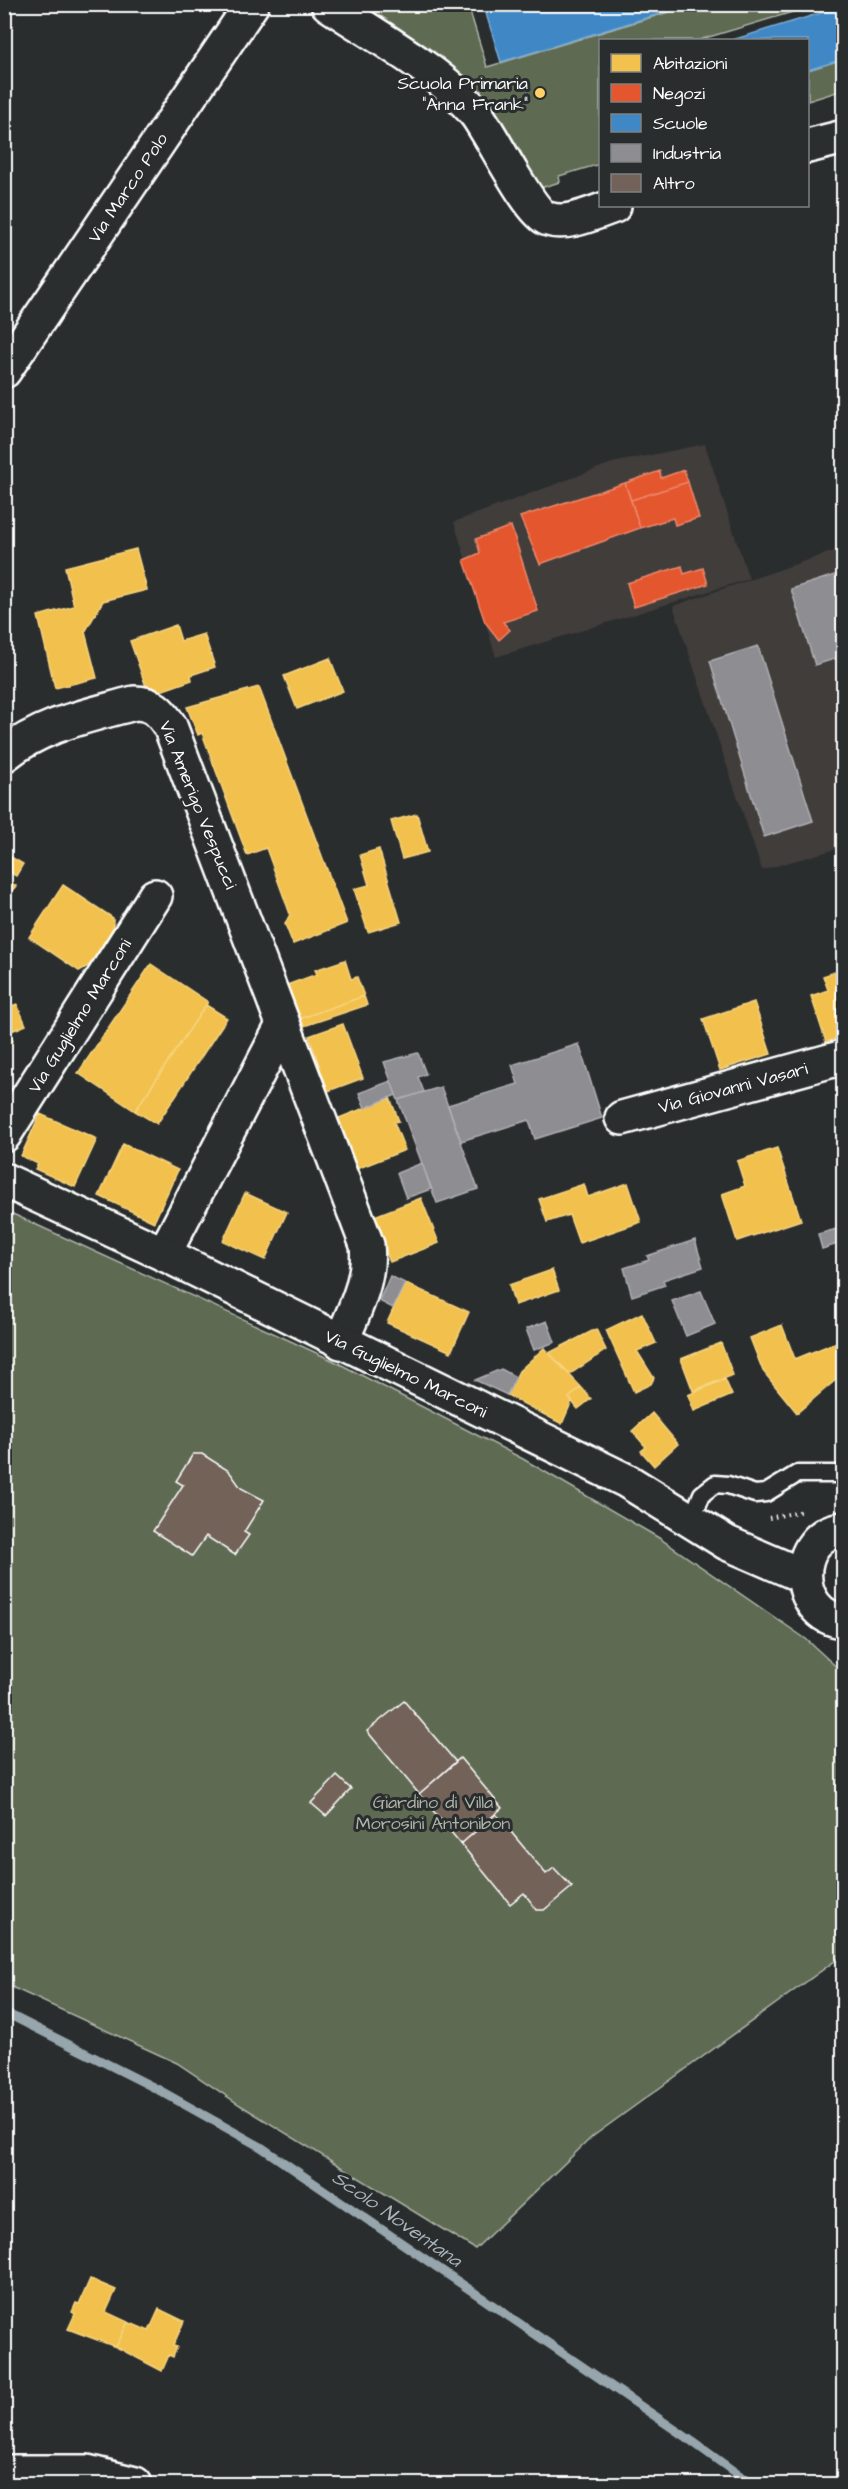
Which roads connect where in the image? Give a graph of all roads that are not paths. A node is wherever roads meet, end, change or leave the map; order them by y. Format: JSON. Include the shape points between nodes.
{"nodes":[{"id":1,"x":252,"y":4,"type":"edge"},
{"id":2,"x":328,"y":4,"type":"edge"},
{"id":3,"x":843,"y":137,"type":"edge"},
{"id":4,"x":809,"y":146,"type":"edge"},
{"id":5,"x":612,"y":207,"type":"edge"},
{"id":6,"x":4,"y":371,"type":"edge"},
{"id":7,"x":4,"y":755,"type":"edge"},
{"id":8,"x":155,"y":896,"type":"dead end"},
{"id":9,"x":283,"y":1025,"type":"junction"},
{"id":10,"x":843,"y":1057,"type":"edge"},
{"id":11,"x":622,"y":1118,"type":"dead end"},
{"id":12,"x":4,"y":1135,"type":"edge"},
{"id":13,"x":4,"y":1180,"type":"edge"},
{"id":14,"x":164,"y":1254,"type":"junction"},
{"id":15,"x":341,"y":1342,"type":"junction"},
{"id":16,"x":843,"y":1474,"type":"edge"},
{"id":17,"x":691,"y":1521,"type":"junction"},
{"id":18,"x":843,"y":1529,"type":"edge"},
{"id":19,"x":803,"y":1576,"type":"junction"},
{"id":20,"x":843,"y":1621,"type":"edge"},
{"id":21,"x":4,"y":2472,"type":"edge"},
{"id":22,"x":135,"y":2484,"type":"edge"}],
"edges":[{"from":1,"to":6,"type":"street","name":"Via Marco Polo"},
{"from":2,"to":5,"type":"street","via":[[423,69],[475,112],[526,199],[539,213],[548,219],[567,221]]},
{"from":3,"to":4,"type":"street"},
{"from":7,"to":9,"type":"street","name":"Via Amerigo Vespucci","via":[[49,727],[134,704],[155,707],[170,726]]},
{"from":8,"to":12,"type":"street","name":"Via Guglielmo Marconi"},
{"from":9,"to":14,"type":"street"},
{"from":9,"to":15,"type":"street","name":"Via Amerigo Vespucci","via":[[368,1245],[365,1281]]},
{"from":10,"to":11,"type":"street","name":"Via Giovanni Vasari"},
{"from":13,"to":14,"type":"street","name":"Via Guglielmo Marconi"},
{"from":14,"to":15,"type":"street","name":"Via Guglielmo Marconi"},
{"from":15,"to":17,"type":"street","name":"Via Guglielmo Marconi","via":[[627,1481]]},
{"from":16,"to":17,"type":"lane","via":[[797,1474],[766,1494],[715,1484],[702,1494]]},
{"from":17,"to":19,"type":"street","name":"Via Guglielmo Marconi","via":[[727,1543]]},
{"from":18,"to":19,"type":"street","via":[[824,1535],[813,1546],[805,1560]]},
{"from":19,"to":20,"type":"street","via":[[814,1604],[825,1614]]},
{"from":21,"to":22,"type":"street","via":[[87,2472]]}]}
